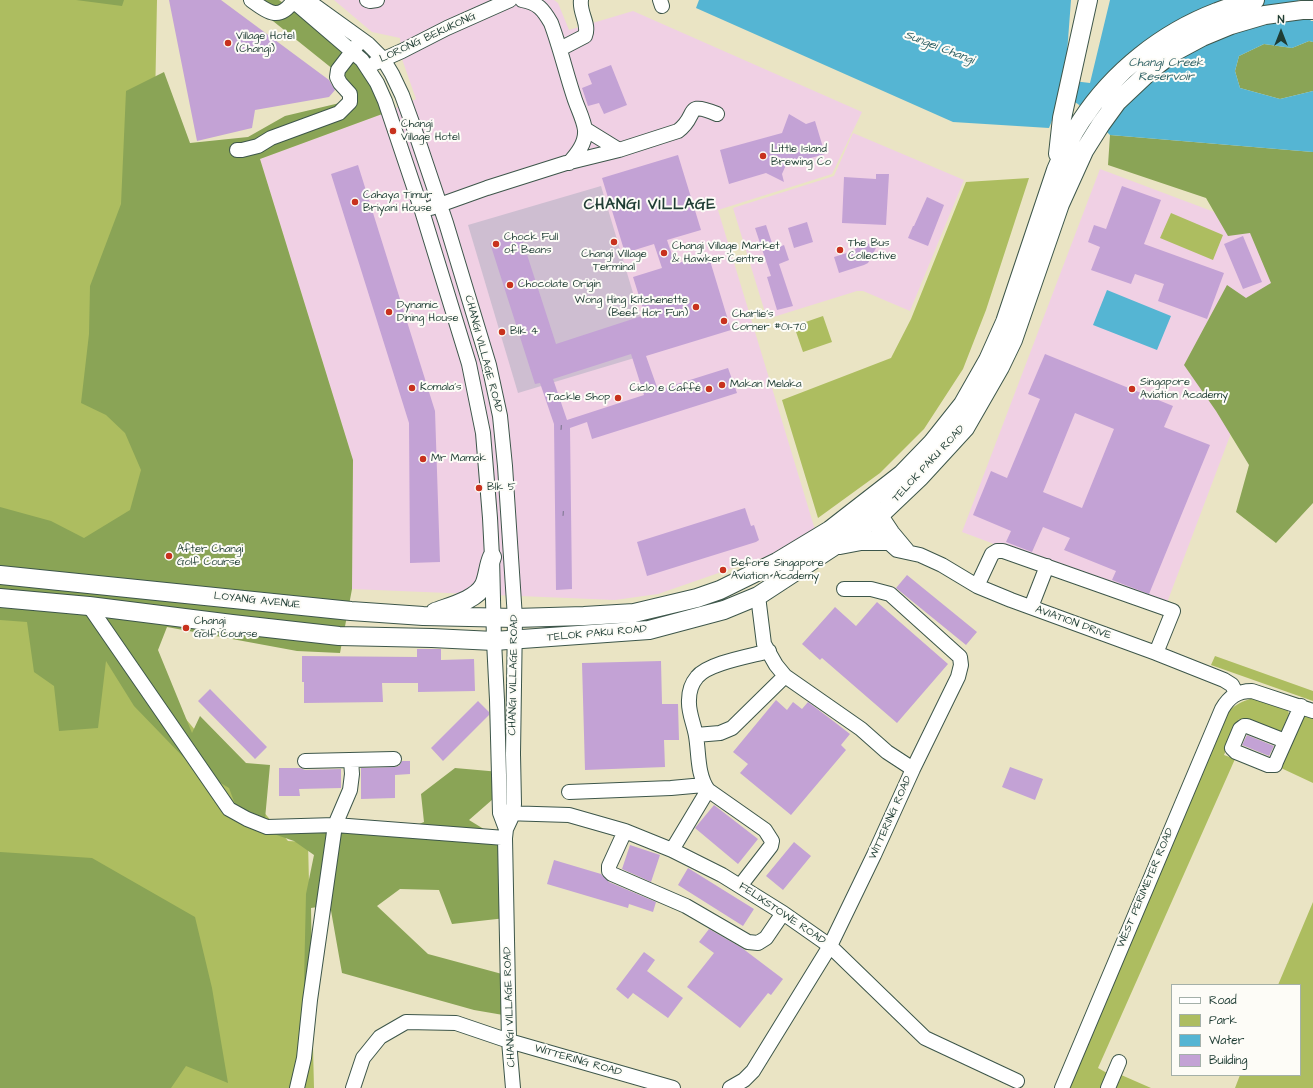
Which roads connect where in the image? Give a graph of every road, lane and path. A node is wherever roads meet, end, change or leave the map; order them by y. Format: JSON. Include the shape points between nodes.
{"nodes":[{"id":1,"x":251,"y":0,"type":"edge"},
{"id":2,"x":293,"y":0,"type":"edge"},
{"id":3,"x":307,"y":0,"type":"edge"},
{"id":4,"x":367,"y":0,"type":"edge"},
{"id":5,"x":376,"y":0,"type":"edge"},
{"id":6,"x":510,"y":0,"type":"edge"},
{"id":7,"x":522,"y":0,"type":"edge"},
{"id":8,"x":581,"y":0,"type":"edge"},
{"id":9,"x":1088,"y":0,"type":"edge"},
{"id":10,"x":1255,"y":0,"type":"edge"},
{"id":11,"x":547,"y":6,"type":"edge"},
{"id":12,"x":1313,"y":10,"type":"edge"},
{"id":13,"x":362,"y":39,"type":"junction"},
{"id":14,"x":560,"y":49,"type":"junction"},
{"id":15,"x":353,"y":52,"type":"junction"},
{"id":16,"x":383,"y":59,"type":"junction"},
{"id":17,"x":367,"y":66,"type":"junction"},
{"id":18,"x":717,"y":114,"type":"dead end"},
{"id":19,"x":585,"y":129,"type":"junction"},
{"id":20,"x":237,"y":150,"type":"dead end"},
{"id":21,"x":618,"y":150,"type":"junction"},
{"id":22,"x":569,"y":163,"type":"junction"},
{"id":23,"x":1056,"y":170,"type":"junction"},
{"id":24,"x":440,"y":206,"type":"junction"},
{"id":25,"x":422,"y":211,"type":"junction"},
{"id":26,"x":866,"y":502,"type":"junction"},
{"id":27,"x":875,"y":518,"type":"junction"},
{"id":28,"x":887,"y":542,"type":"junction"},
{"id":29,"x":836,"y":545,"type":"junction"},
{"id":30,"x":908,"y":552,"type":"junction"},
{"id":31,"x":492,"y":557,"type":"junction"},
{"id":32,"x":1047,"y":566,"type":"junction"},
{"id":33,"x":0,"y":575,"type":"edge"},
{"id":34,"x":977,"y":586,"type":"junction"},
{"id":35,"x":844,"y":590,"type":"dead end"},
{"id":36,"x":758,"y":596,"type":"junction"},
{"id":37,"x":0,"y":598,"type":"edge"},
{"id":38,"x":89,"y":606,"type":"junction"},
{"id":39,"x":1031,"y":607,"type":"junction"},
{"id":40,"x":423,"y":616,"type":"junction"},
{"id":41,"x":493,"y":618,"type":"junction"},
{"id":42,"x":515,"y":618,"type":"junction"},
{"id":43,"x":494,"y":641,"type":"junction"},
{"id":44,"x":515,"y":641,"type":"junction"},
{"id":45,"x":769,"y":651,"type":"junction"},
{"id":46,"x":1156,"y":653,"type":"junction"},
{"id":47,"x":785,"y":676,"type":"junction"},
{"id":48,"x":1236,"y":693,"type":"junction"},
{"id":49,"x":1307,"y":708,"type":"edge"},
{"id":50,"x":696,"y":735,"type":"junction"},
{"id":51,"x":1285,"y":741,"type":"dead end"},
{"id":52,"x":394,"y":759,"type":"dead end"},
{"id":53,"x":351,"y":760,"type":"junction"},
{"id":54,"x":305,"y":761,"type":"dead end"},
{"id":55,"x":913,"y":769,"type":"junction"},
{"id":56,"x":706,"y":787,"type":"junction"},
{"id":57,"x":569,"y":792,"type":"dead end"},
{"id":58,"x":506,"y":814,"type":"junction"},
{"id":59,"x":335,"y":825,"type":"junction"},
{"id":60,"x":626,"y":831,"type":"junction"},
{"id":61,"x":506,"y":834,"type":"junction"},
{"id":62,"x":672,"y":850,"type":"junction"},
{"id":63,"x":740,"y":886,"type":"junction"},
{"id":64,"x":784,"y":913,"type":"junction"},
{"id":65,"x":830,"y":946,"type":"junction"},
{"id":66,"x":509,"y":1041,"type":"junction"},
{"id":67,"x":1119,"y":1062,"type":"dead end"},
{"id":68,"x":1017,"y":1081,"type":"dead end"},
{"id":69,"x":297,"y":1088,"type":"edge"},
{"id":70,"x":352,"y":1088,"type":"edge"},
{"id":71,"x":514,"y":1088,"type":"edge"},
{"id":72,"x":673,"y":1088,"type":"edge"},
{"id":73,"x":730,"y":1088,"type":"edge"},
{"id":74,"x":1062,"y":1088,"type":"edge"},
{"id":75,"x":1108,"y":1088,"type":"edge"}],
"edges":[{"from":1,"to":2,"type":"street","via":[[264,9],[278,14]]},
{"from":2,"to":15,"type":"street","name":"CHANGI VILLAGE ROAD"},
{"from":3,"to":13,"type":"street","name":"CHANGI VILLAGE ROAD"},
{"from":4,"to":5,"type":"street"},
{"from":6,"to":16,"type":"street","name":"LORONG BEKUKONG"},
{"from":7,"to":11,"type":"street"},
{"from":8,"to":14,"type":"street","via":[[580,9],[587,31],[585,36]]},
{"from":9,"to":23,"type":"main road","via":[[1062,118]]},
{"from":10,"to":23,"type":"main road","name":"TELOK PAKU ROAD","via":[[1218,11],[1190,24],[1164,38],[1125,68],[1095,100],[1080,122]]},
{"from":11,"to":14,"type":"street"},
{"from":12,"to":27,"type":"main road","name":"TELOK PAKU ROAD","via":[[1265,15],[1202,37],[1174,52],[1117,102],[1084,151],[1060,204],[1013,340],[997,373],[965,428],[920,477]]},
{"from":13,"to":15,"type":"street"},
{"from":13,"to":16,"type":"street","name":"CHANGI VILLAGE ROAD"},
{"from":14,"to":19,"type":"street"},
{"from":15,"to":17,"type":"street","name":"CHANGI VILLAGE ROAD"},
{"from":15,"to":20,"type":"street","via":[[338,70],[340,83],[350,94],[350,102],[338,113],[271,138],[258,146]]},
{"from":16,"to":17,"type":"street","name":"LORONG BEKUKONG"},
{"from":16,"to":24,"type":"street","name":"CHANGI VILLAGE ROAD","via":[[402,95]]},
{"from":17,"to":25,"type":"street","name":"CHANGI VILLAGE ROAD","via":[[385,101]]},
{"from":18,"to":21,"type":"street","via":[[701,108],[694,109],[685,126],[678,131]]},
{"from":19,"to":21,"type":"street"},
{"from":19,"to":22,"type":"street","via":[[578,152]]},
{"from":21,"to":22,"type":"street"},
{"from":22,"to":24,"type":"street","via":[[487,188]]},
{"from":23,"to":26,"type":"main road","name":"TELOK PAKU ROAD","via":[[1005,322],[988,360],[962,404],[932,444],[902,474]]},
{"from":24,"to":25,"type":"street"},
{"from":24,"to":42,"type":"street","name":"CHANGI VILLAGE ROAD","via":[[489,365],[500,416],[506,466]]},
{"from":25,"to":31,"type":"street","name":"CHANGI VILLAGE ROAD","via":[[466,351],[477,400],[484,445]]},
{"from":26,"to":27,"type":"street","name":"AVIATION DRIVE"},
{"from":26,"to":42,"type":"main road","name":"TELOK PAKU ROAD","via":[[830,530],[777,562],[720,590],[697,598],[634,613]]},
{"from":27,"to":28,"type":"street","name":"AVIATION DRIVE"},
{"from":27,"to":29,"type":"main road","name":"TELOK PAKU ROAD"},
{"from":27,"to":30,"type":"street","name":"AVIATION DRIVE","via":[[892,532]]},
{"from":28,"to":29,"type":"main road","via":[[860,541]]},
{"from":28,"to":30,"type":"street","name":"AVIATION DRIVE","via":[[897,550]]},
{"from":29,"to":36,"type":"main road","name":"TELOK PAKU ROAD"},
{"from":30,"to":34,"type":"street","name":"AVIATION DRIVE","via":[[920,555]]},
{"from":31,"to":40,"type":"main road","via":[[484,585],[474,595]]},
{"from":31,"to":41,"type":"street","name":"CHANGI VILLAGE ROAD"},
{"from":32,"to":34,"type":"street","via":[[1003,551],[997,552],[992,554]]},
{"from":32,"to":39,"type":"street"},
{"from":32,"to":46,"type":"street","via":[[1173,611]]},
{"from":33,"to":40,"type":"main road","name":"LOYANG AVENUE","via":[[338,610]]},
{"from":34,"to":39,"type":"street","name":"AVIATION DRIVE"},
{"from":35,"to":55,"type":"street","name":"WITTERING ROAD","via":[[871,590],[890,594],[960,657],[958,677]]},
{"from":36,"to":44,"type":"main road","name":"TELOK PAKU ROAD","via":[[724,610],[649,630]]},
{"from":36,"to":45,"type":"street","via":[[764,644]]},
{"from":37,"to":38,"type":"main road"},
{"from":38,"to":43,"type":"main road","via":[[338,636]]},
{"from":38,"to":59,"type":"street","via":[[229,809],[267,827]]},
{"from":39,"to":46,"type":"street","name":"AVIATION DRIVE"},
{"from":40,"to":41,"type":"main road","name":"LOYANG AVENUE"},
{"from":41,"to":42,"type":"main road","name":"LOYANG AVENUE"},
{"from":41,"to":43,"type":"street","name":"CHANGI VILLAGE ROAD"},
{"from":42,"to":44,"type":"street","name":"CHANGI VILLAGE ROAD"},
{"from":43,"to":44,"type":"main road"},
{"from":43,"to":58,"type":"street","name":"CHANGI VILLAGE ROAD"},
{"from":44,"to":58,"type":"street","name":"CHANGI VILLAGE ROAD","via":[[513,754]]},
{"from":45,"to":47,"type":"street"},
{"from":45,"to":50,"type":"street","via":[[710,667],[697,676],[691,688],[689,701]]},
{"from":46,"to":48,"type":"street","name":"AVIATION DRIVE","via":[[1224,680],[1232,685]]},
{"from":47,"to":50,"type":"street","via":[[732,728]]},
{"from":47,"to":55,"type":"street"},
{"from":48,"to":49,"type":"street","via":[[1252,691]]},
{"from":48,"to":74,"type":"street","name":"WEST PERIMETER ROAD","via":[[1222,709]]},
{"from":49,"to":51,"type":"street"},
{"from":50,"to":56,"type":"street"},
{"from":52,"to":53,"type":"street"},
{"from":53,"to":54,"type":"street"},
{"from":53,"to":59,"type":"street","via":[[350,790]]},
{"from":55,"to":65,"type":"street","name":"WITTERING ROAD"},
{"from":56,"to":57,"type":"street"},
{"from":56,"to":62,"type":"street"},
{"from":56,"to":63,"type":"street","via":[[766,830],[772,841],[771,846]]},
{"from":58,"to":60,"type":"street","name":"FELIXSTOWE ROAD","via":[[569,815]]},
{"from":58,"to":61,"type":"street","name":"CHANGI VILLAGE ROAD"},
{"from":59,"to":61,"type":"street"},
{"from":59,"to":69,"type":"street","via":[[304,1058]]},
{"from":60,"to":62,"type":"street","name":"FELIXSTOWE ROAD"},
{"from":60,"to":64,"type":"street","via":[[609,866],[612,874],[686,906],[748,942],[758,943],[766,938]]},
{"from":61,"to":66,"type":"street","name":"CHANGI VILLAGE ROAD"},
{"from":62,"to":63,"type":"street","name":"FELIXSTOWE ROAD"},
{"from":63,"to":64,"type":"street","name":"FELIXSTOWE ROAD"},
{"from":64,"to":65,"type":"street","name":"FELIXSTOWE ROAD"},
{"from":65,"to":68,"type":"street","name":"FELIXSTOWE ROAD","via":[[925,1038]]},
{"from":65,"to":73,"type":"street","name":"WITTERING ROAD","via":[[753,1070],[744,1080]]},
{"from":66,"to":70,"type":"street","name":"WITTERING ROAD","via":[[456,1023],[406,1022],[380,1037],[363,1058]]},
{"from":66,"to":71,"type":"street","name":"CHANGI VILLAGE ROAD"},
{"from":66,"to":72,"type":"street","name":"WITTERING ROAD"},
{"from":67,"to":75,"type":"street"}]}
